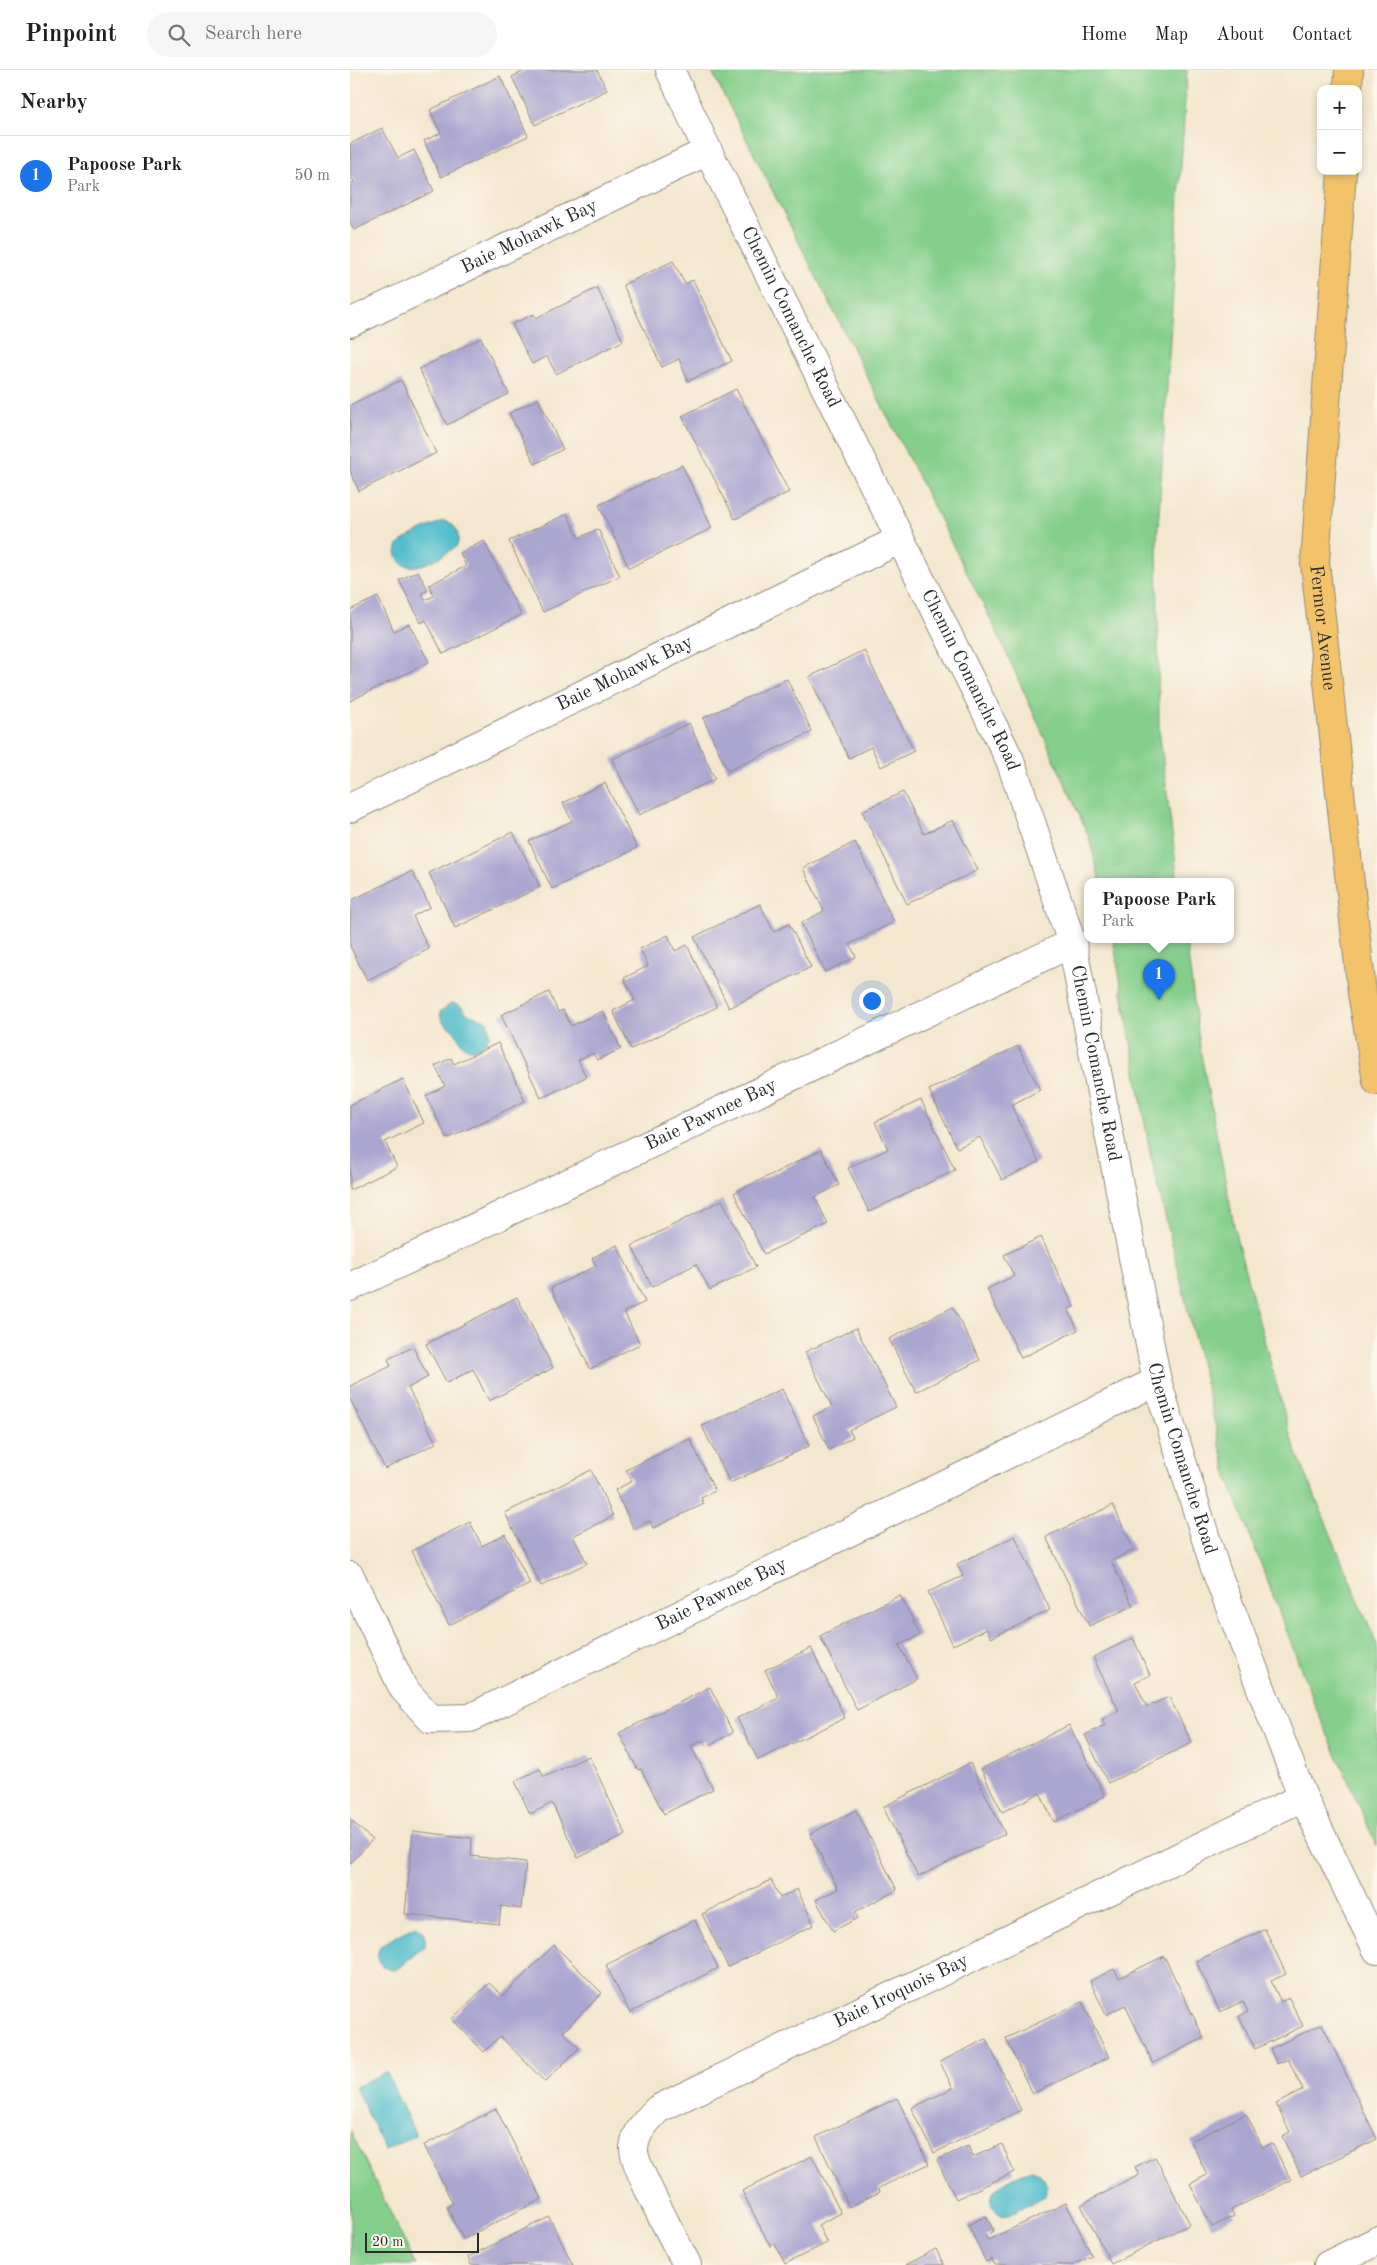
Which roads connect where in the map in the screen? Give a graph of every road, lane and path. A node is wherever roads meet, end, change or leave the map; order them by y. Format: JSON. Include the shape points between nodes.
{"nodes":[{"id":1,"x":670,"y":70,"type":"edge"},
{"id":2,"x":1349,"y":70,"type":"edge"},
{"id":3,"x":1348,"y":85,"type":"edge"},
{"id":4,"x":708,"y":151,"type":"junction"},
{"id":5,"x":1342,"y":175,"type":"edge"},
{"id":6,"x":350,"y":323,"type":"edge"},
{"id":7,"x":900,"y":540,"type":"junction"},
{"id":8,"x":350,"y":808,"type":"edge"},
{"id":9,"x":1072,"y":943,"type":"junction"},
{"id":10,"x":1377,"y":1081,"type":"edge"},
{"id":11,"x":350,"y":1287,"type":"edge"},
{"id":12,"x":1157,"y":1382,"type":"junction"},
{"id":13,"x":350,"y":1576,"type":"edge"},
{"id":14,"x":1303,"y":1797,"type":"junction"},
{"id":15,"x":1377,"y":1950,"type":"edge"},
{"id":16,"x":1377,"y":2241,"type":"edge"},
{"id":17,"x":687,"y":2265,"type":"edge"},
{"id":18,"x":1328,"y":2265,"type":"edge"}],
"edges":[{"from":1,"to":4,"type":"street","name":"Chemin Comanche Road"},
{"from":2,"to":3,"type":"highway"},
{"from":4,"to":6,"type":"street","name":"Baie Mohawk Bay"},
{"from":4,"to":7,"type":"street","name":"Chemin Comanche Road"},
{"from":5,"to":10,"type":"highway","name":"Fermor Avenue","via":[[1315,563],[1362,993]]},
{"from":7,"to":8,"type":"street","name":"Baie Mohawk Bay"},
{"from":7,"to":9,"type":"street","name":"Chemin Comanche Road","via":[[1010,760]]},
{"from":9,"to":11,"type":"street","name":"Baie Pawnee Bay"},
{"from":9,"to":12,"type":"street","name":"Chemin Comanche Road"},
{"from":12,"to":13,"type":"street","name":"Baie Pawnee Bay","via":[[470,1718],[431,1719],[403,1688]]},
{"from":12,"to":14,"type":"street","name":"Chemin Comanche Road","via":[[1215,1568]]},
{"from":14,"to":15,"type":"street","name":"Chemin Comanche Road"},
{"from":14,"to":17,"type":"street","name":"Baie Iroquois Bay","via":[[658,2108],[641,2127],[634,2149],[643,2176]]},
{"from":16,"to":18,"type":"street"}]}
